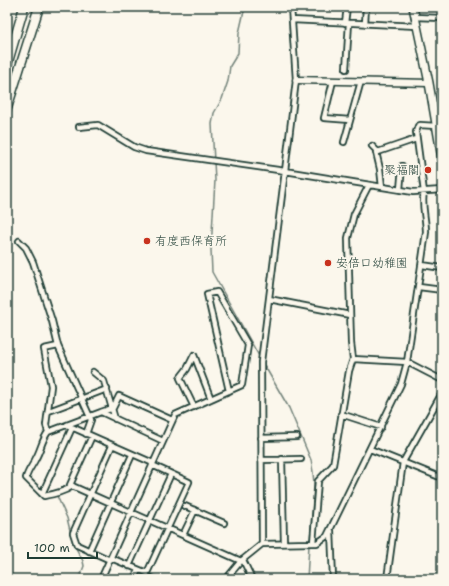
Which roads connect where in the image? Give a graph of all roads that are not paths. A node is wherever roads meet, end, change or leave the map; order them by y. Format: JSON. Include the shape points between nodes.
{"nodes":[{"id":1,"x":24,"y":7,"type":"edge"},
{"id":2,"x":39,"y":7,"type":"edge"},
{"id":3,"x":291,"y":7,"type":"edge"},
{"id":4,"x":347,"y":7,"type":"edge"},
{"id":5,"x":366,"y":7,"type":"edge"},
{"id":6,"x":413,"y":7,"type":"edge"},
{"id":7,"x":415,"y":17,"type":"junction"},
{"id":8,"x":442,"y":18,"type":"edge"},
{"id":9,"x":292,"y":20,"type":"junction"},
{"id":10,"x":347,"y":23,"type":"junction"},
{"id":11,"x":365,"y":24,"type":"junction"},
{"id":12,"x":417,"y":26,"type":"junction"},
{"id":13,"x":7,"y":65,"type":"edge"},
{"id":14,"x":346,"y":69,"type":"dead end"},
{"id":15,"x":296,"y":80,"type":"junction"},
{"id":16,"x":333,"y":81,"type":"junction"},
{"id":17,"x":361,"y":81,"type":"junction"},
{"id":18,"x":429,"y":83,"type":"junction"},
{"id":19,"x":7,"y":108,"type":"edge"},
{"id":20,"x":350,"y":120,"type":"junction"},
{"id":21,"x":436,"y":126,"type":"junction"},
{"id":22,"x":79,"y":127,"type":"dead end"},
{"id":23,"x":416,"y":139,"type":"junction"},
{"id":24,"x":344,"y":142,"type":"dead end"},
{"id":25,"x":372,"y":146,"type":"dead end"},
{"id":26,"x":376,"y":152,"type":"junction"},
{"id":27,"x":442,"y":159,"type":"edge"},
{"id":28,"x":402,"y":166,"type":"dead end"},
{"id":29,"x":285,"y":171,"type":"junction"},
{"id":30,"x":369,"y":185,"type":"junction"},
{"id":31,"x":382,"y":187,"type":"junction"},
{"id":32,"x":400,"y":190,"type":"junction"},
{"id":33,"x":442,"y":190,"type":"edge"},
{"id":34,"x":424,"y":192,"type":"junction"},
{"id":35,"x":19,"y":241,"type":"dead end"},
{"id":36,"x":422,"y":265,"type":"junction"},
{"id":37,"x":442,"y":268,"type":"edge"},
{"id":38,"x":419,"y":287,"type":"junction"},
{"id":39,"x":442,"y":290,"type":"edge"},
{"id":40,"x":269,"y":299,"type":"junction"},
{"id":41,"x":350,"y":315,"type":"junction"},
{"id":42,"x":58,"y":346,"type":"junction"},
{"id":43,"x":353,"y":359,"type":"junction"},
{"id":44,"x":408,"y":362,"type":"junction"},
{"id":45,"x":92,"y":372,"type":"dead end"},
{"id":46,"x":442,"y":380,"type":"edge"},
{"id":47,"x":107,"y":389,"type":"junction"},
{"id":48,"x":229,"y":391,"type":"junction"},
{"id":49,"x":442,"y":393,"type":"edge"},
{"id":50,"x":81,"y":398,"type":"junction"},
{"id":51,"x":211,"y":399,"type":"junction"},
{"id":52,"x":194,"y":407,"type":"junction"},
{"id":53,"x":113,"y":408,"type":"junction"},
{"id":54,"x":49,"y":411,"type":"junction"},
{"id":55,"x":102,"y":412,"type":"junction"},
{"id":56,"x":341,"y":414,"type":"junction"},
{"id":57,"x":90,"y":417,"type":"junction"},
{"id":58,"x":115,"y":419,"type":"junction"},
{"id":59,"x":172,"y":420,"type":"junction"},
{"id":60,"x":67,"y":425,"type":"junction"},
{"id":61,"x":381,"y":427,"type":"junction"},
{"id":62,"x":72,"y":428,"type":"junction"},
{"id":63,"x":48,"y":432,"type":"junction"},
{"id":64,"x":86,"y":434,"type":"junction"},
{"id":65,"x":92,"y":436,"type":"junction"},
{"id":66,"x":297,"y":437,"type":"dead end"},
{"id":67,"x":260,"y":438,"type":"junction"},
{"id":68,"x":163,"y":441,"type":"junction"},
{"id":69,"x":112,"y":446,"type":"junction"},
{"id":70,"x":370,"y":449,"type":"junction"},
{"id":71,"x":132,"y":455,"type":"junction"},
{"id":72,"x":282,"y":459,"type":"junction"},
{"id":73,"x":300,"y":459,"type":"dead end"},
{"id":74,"x":261,"y":460,"type":"junction"},
{"id":75,"x":403,"y":462,"type":"junction"},
{"id":76,"x":152,"y":464,"type":"junction"},
{"id":77,"x":171,"y":474,"type":"junction"},
{"id":78,"x":442,"y":478,"type":"edge"},
{"id":79,"x":73,"y":486,"type":"junction"},
{"id":80,"x":91,"y":493,"type":"junction"},
{"id":81,"x":42,"y":494,"type":"junction"},
{"id":82,"x":110,"y":503,"type":"junction"},
{"id":83,"x":185,"y":506,"type":"dead end"},
{"id":84,"x":195,"y":510,"type":"junction"},
{"id":85,"x":132,"y":512,"type":"junction"},
{"id":86,"x":150,"y":520,"type":"junction"},
{"id":87,"x":224,"y":523,"type":"dead end"},
{"id":88,"x":168,"y":528,"type":"junction"},
{"id":89,"x":331,"y":530,"type":"junction"},
{"id":90,"x":183,"y":535,"type":"junction"},
{"id":91,"x":313,"y":543,"type":"junction"},
{"id":92,"x":262,"y":544,"type":"junction"},
{"id":93,"x":284,"y":544,"type":"junction"},
{"id":94,"x":89,"y":551,"type":"junction"},
{"id":95,"x":110,"y":559,"type":"junction"},
{"id":96,"x":242,"y":560,"type":"junction"},
{"id":97,"x":129,"y":566,"type":"junction"},
{"id":98,"x":138,"y":570,"type":"junction"},
{"id":99,"x":101,"y":579,"type":"edge"},
{"id":100,"x":134,"y":579,"type":"edge"},
{"id":101,"x":226,"y":579,"type":"edge"},
{"id":102,"x":252,"y":579,"type":"edge"},
{"id":103,"x":333,"y":579,"type":"edge"},
{"id":104,"x":387,"y":579,"type":"edge"}],
"edges":[{"from":1,"to":13,"type":"highway"},
{"from":2,"to":19,"type":"highway"},
{"from":3,"to":9,"type":"street"},
{"from":4,"to":10,"type":"street"},
{"from":5,"to":11,"type":"street"},
{"from":6,"to":7,"type":"main road"},
{"from":7,"to":8,"type":"street"},
{"from":7,"to":12,"type":"main road"},
{"from":9,"to":10,"type":"street"},
{"from":9,"to":15,"type":"street"},
{"from":10,"to":11,"type":"street"},
{"from":10,"to":14,"type":"street"},
{"from":11,"to":12,"type":"street"},
{"from":12,"to":18,"type":"main road"},
{"from":15,"to":16,"type":"street"},
{"from":15,"to":29,"type":"street"},
{"from":16,"to":17,"type":"street"},
{"from":16,"to":20,"type":"street","via":[[324,118]]},
{"from":17,"to":18,"type":"street"},
{"from":17,"to":20,"type":"street"},
{"from":18,"to":21,"type":"main road"},
{"from":20,"to":24,"type":"street"},
{"from":21,"to":23,"type":"street","via":[[418,126]]},
{"from":21,"to":27,"type":"main road"},
{"from":22,"to":29,"type":"street","via":[[98,125],[134,147],[146,151]]},
{"from":23,"to":26,"type":"street"},
{"from":23,"to":34,"type":"street"},
{"from":25,"to":26,"type":"street"},
{"from":26,"to":31,"type":"street"},
{"from":28,"to":32,"type":"street"},
{"from":29,"to":30,"type":"street"},
{"from":29,"to":40,"type":"street"},
{"from":30,"to":31,"type":"street"},
{"from":30,"to":41,"type":"street","via":[[354,214],[348,238]]},
{"from":31,"to":32,"type":"street"},
{"from":32,"to":34,"type":"street"},
{"from":33,"to":34,"type":"street"},
{"from":34,"to":36,"type":"street","via":[[422,201],[426,232]]},
{"from":35,"to":42,"type":"street","via":[[34,262]]},
{"from":36,"to":37,"type":"street"},
{"from":36,"to":38,"type":"street"},
{"from":38,"to":39,"type":"street"},
{"from":38,"to":44,"type":"street"},
{"from":40,"to":41,"type":"street"},
{"from":40,"to":67,"type":"street","via":[[261,362]]},
{"from":41,"to":43,"type":"street"},
{"from":42,"to":50,"type":"street"},
{"from":42,"to":54,"type":"street","via":[[44,349],[51,386]]},
{"from":43,"to":44,"type":"street"},
{"from":43,"to":56,"type":"street"},
{"from":44,"to":46,"type":"street"},
{"from":44,"to":61,"type":"street"},
{"from":45,"to":47,"type":"street","via":[[104,381]]},
{"from":47,"to":50,"type":"street"},
{"from":47,"to":53,"type":"street"},
{"from":48,"to":48,"type":"street","via":[[242,384],[248,345],[217,292],[207,294]]},
{"from":48,"to":51,"type":"street"},
{"from":49,"to":75,"type":"street"},
{"from":50,"to":54,"type":"street"},
{"from":50,"to":57,"type":"street"},
{"from":51,"to":52,"type":"street"},
{"from":51,"to":52,"type":"street","via":[[194,355],[180,378]]},
{"from":52,"to":59,"type":"street","via":[[175,415]]},
{"from":53,"to":55,"type":"street"},
{"from":53,"to":58,"type":"street"},
{"from":53,"to":59,"type":"street","via":[[119,396]]},
{"from":54,"to":63,"type":"street","via":[[46,425]]},
{"from":55,"to":57,"type":"street"},
{"from":55,"to":58,"type":"street"},
{"from":56,"to":61,"type":"street"},
{"from":56,"to":91,"type":"street","via":[[333,465],[318,481]]},
{"from":57,"to":60,"type":"street"},
{"from":57,"to":64,"type":"street"},
{"from":58,"to":68,"type":"street"},
{"from":59,"to":68,"type":"street"},
{"from":60,"to":62,"type":"street"},
{"from":60,"to":63,"type":"street"},
{"from":61,"to":70,"type":"street"},
{"from":62,"to":64,"type":"street"},
{"from":62,"to":81,"type":"street"},
{"from":63,"to":81,"type":"street","via":[[26,478]]},
{"from":64,"to":65,"type":"street"},
{"from":65,"to":69,"type":"street"},
{"from":65,"to":79,"type":"street","via":[[70,485]]},
{"from":66,"to":67,"type":"street"},
{"from":67,"to":74,"type":"street"},
{"from":68,"to":76,"type":"street"},
{"from":69,"to":71,"type":"street"},
{"from":69,"to":80,"type":"street"},
{"from":70,"to":75,"type":"street"},
{"from":70,"to":89,"type":"street"},
{"from":71,"to":76,"type":"street"},
{"from":71,"to":82,"type":"street"},
{"from":72,"to":73,"type":"street"},
{"from":72,"to":74,"type":"street"},
{"from":72,"to":93,"type":"street"},
{"from":74,"to":92,"type":"street"},
{"from":75,"to":78,"type":"street"},
{"from":75,"to":104,"type":"street"},
{"from":76,"to":77,"type":"street"},
{"from":76,"to":85,"type":"street"},
{"from":77,"to":86,"type":"street"},
{"from":77,"to":88,"type":"street","via":[[189,482]]},
{"from":79,"to":80,"type":"street"},
{"from":79,"to":81,"type":"street","via":[[56,494]]},
{"from":80,"to":82,"type":"street"},
{"from":80,"to":94,"type":"street","via":[[73,532],[77,545]]},
{"from":82,"to":85,"type":"street"},
{"from":82,"to":94,"type":"street"},
{"from":83,"to":84,"type":"street"},
{"from":84,"to":87,"type":"street"},
{"from":84,"to":90,"type":"street"},
{"from":85,"to":86,"type":"street"},
{"from":85,"to":95,"type":"street"},
{"from":86,"to":88,"type":"street"},
{"from":86,"to":97,"type":"street"},
{"from":88,"to":90,"type":"street"},
{"from":88,"to":98,"type":"street","via":[[147,574]]},
{"from":89,"to":91,"type":"street","via":[[322,540]]},
{"from":89,"to":103,"type":"street"},
{"from":90,"to":96,"type":"street"},
{"from":91,"to":93,"type":"street"},
{"from":92,"to":93,"type":"street"},
{"from":92,"to":96,"type":"street"},
{"from":94,"to":95,"type":"street"},
{"from":95,"to":97,"type":"street"},
{"from":95,"to":99,"type":"street"},
{"from":96,"to":101,"type":"street"},
{"from":96,"to":102,"type":"street"},
{"from":97,"to":98,"type":"street"},
{"from":98,"to":100,"type":"street"}]}
